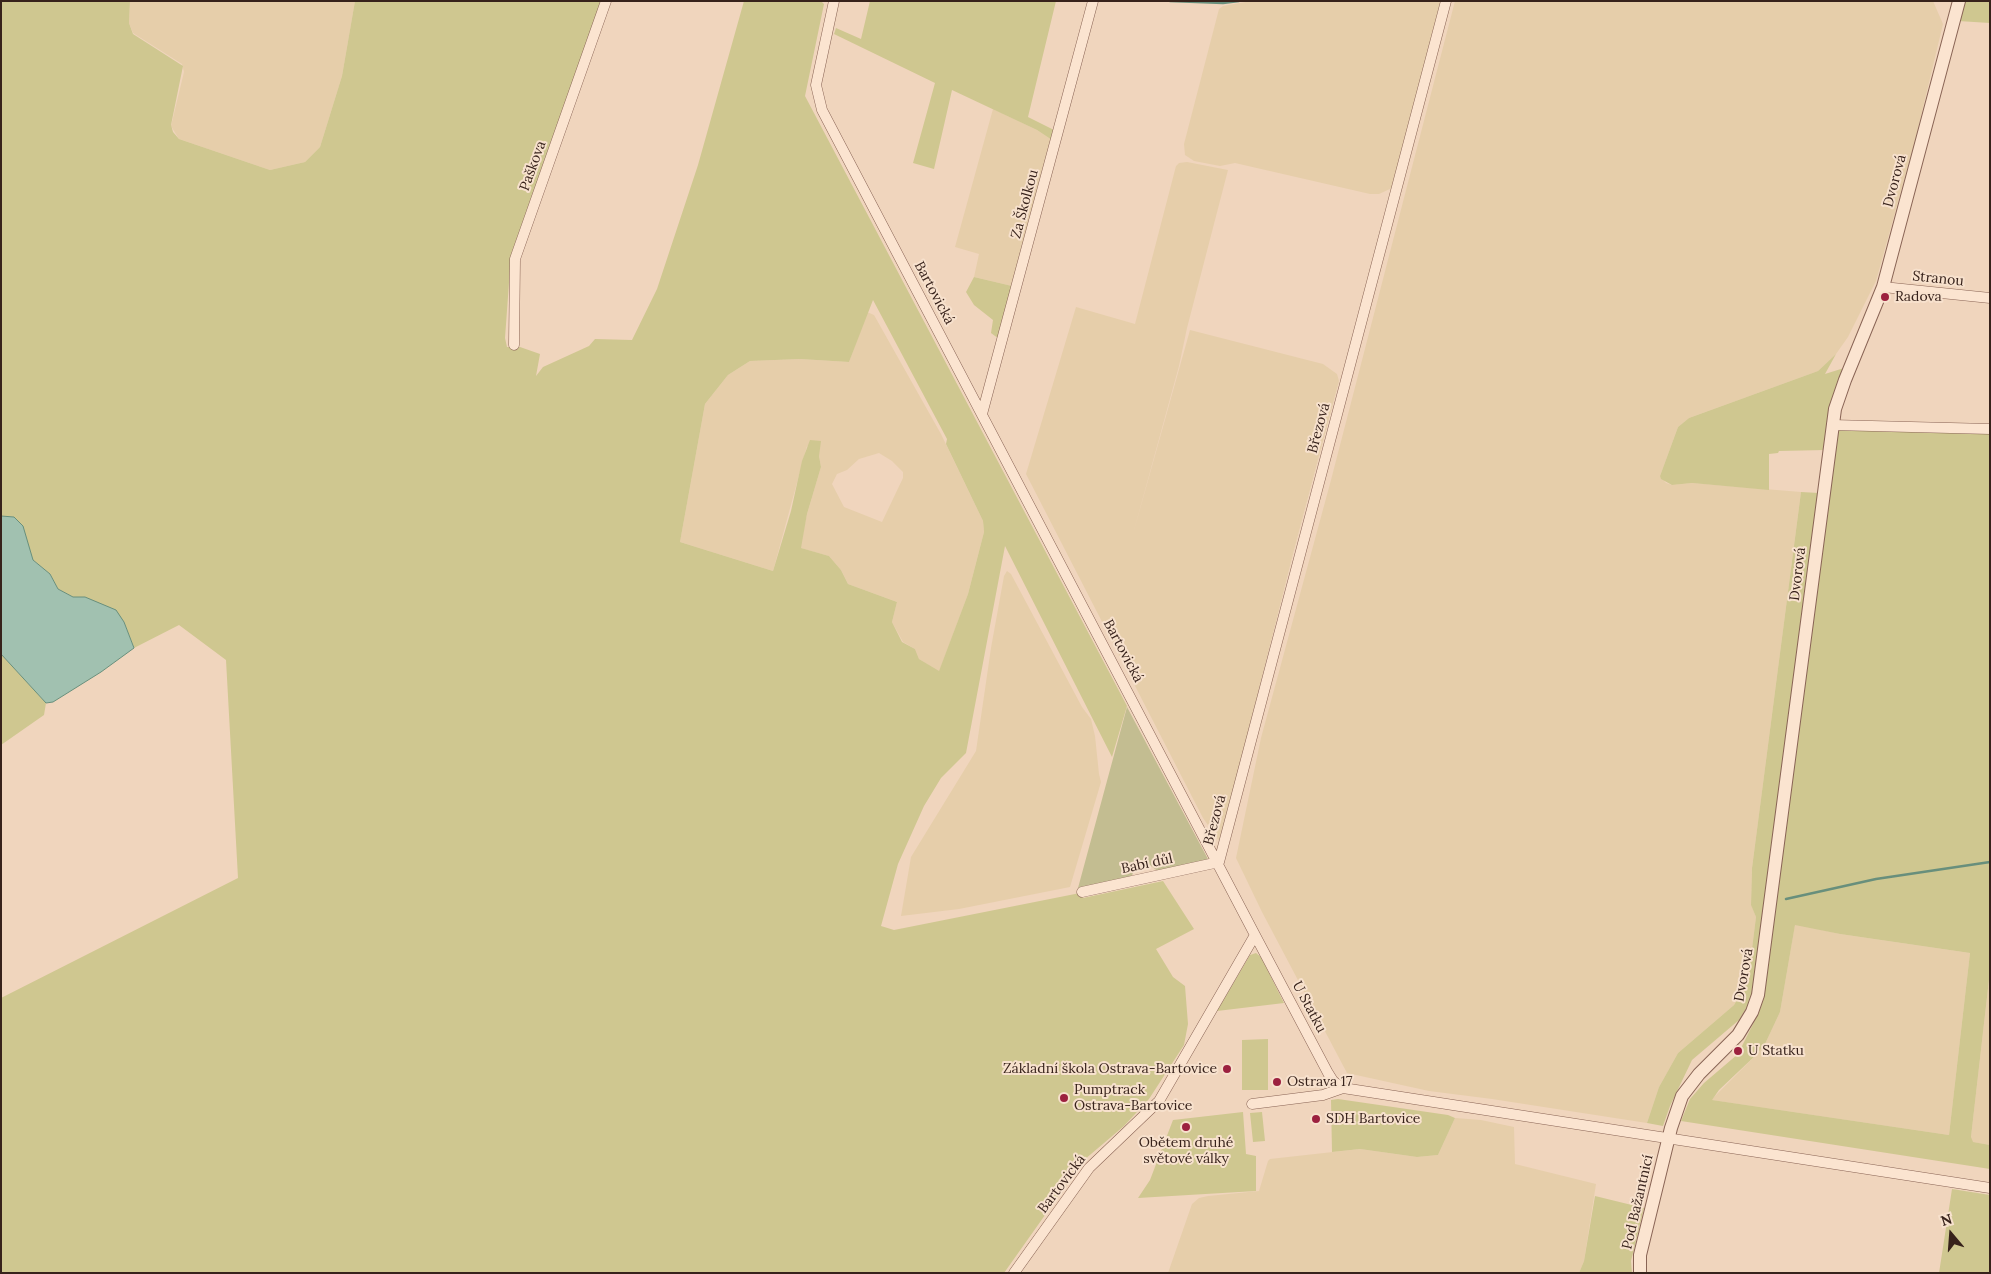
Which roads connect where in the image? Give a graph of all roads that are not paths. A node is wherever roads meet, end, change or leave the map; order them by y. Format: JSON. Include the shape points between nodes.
{"nodes":[{"id":1,"x":606,"y":1,"type":"edge"},
{"id":2,"x":1093,"y":1,"type":"edge"},
{"id":3,"x":1446,"y":1,"type":"edge"},
{"id":4,"x":1959,"y":1,"type":"edge"},
{"id":5,"x":831,"y":3,"type":"edge"},
{"id":6,"x":1883,"y":287,"type":"junction"},
{"id":7,"x":1990,"y":298,"type":"edge"},
{"id":8,"x":514,"y":345,"type":"dead end"},
{"id":9,"x":982,"y":414,"type":"junction"},
{"id":10,"x":1832,"y":425,"type":"junction"},
{"id":11,"x":1990,"y":429,"type":"edge"},
{"id":12,"x":1218,"y":862,"type":"junction"},
{"id":13,"x":1082,"y":892,"type":"dead end"},
{"id":14,"x":1255,"y":935,"type":"junction"},
{"id":15,"x":1343,"y":1088,"type":"junction"},
{"id":16,"x":1252,"y":1104,"type":"dead end"},
{"id":17,"x":1668,"y":1139,"type":"junction"},
{"id":18,"x":1990,"y":1188,"type":"edge"},
{"id":19,"x":1014,"y":1273,"type":"edge"},
{"id":20,"x":1640,"y":1273,"type":"edge"}],
"edges":[{"from":1,"to":8,"type":"street","name":"Paškova","via":[[514,259]]},
{"from":2,"to":9,"type":"street","name":"Za Školkou"},
{"from":3,"to":12,"type":"street","name":"Březová"},
{"from":4,"to":6,"type":"street","name":"Dvorová"},
{"from":5,"to":9,"type":"street","name":"Bartovická","via":[[816,85],[822,110]]},
{"from":6,"to":7,"type":"street","name":"Stranou"},
{"from":6,"to":10,"type":"street","name":"Dvorová","via":[[1840,394]]},
{"from":9,"to":12,"type":"street","name":"Bartovická"},
{"from":10,"to":11,"type":"street"},
{"from":10,"to":17,"type":"street","name":"Dvorová","via":[[1758,995],[1738,1035],[1682,1096]]},
{"from":12,"to":13,"type":"street","name":"Babí důl"},
{"from":12,"to":14,"type":"street","name":"Bartovická"},
{"from":14,"to":15,"type":"street","name":"U Statku","via":[[1328,1073]]},
{"from":14,"to":19,"type":"street","name":"Bartovická","via":[[1159,1101],[1090,1168]]},
{"from":15,"to":16,"type":"street","via":[[1323,1095]]},
{"from":15,"to":17,"type":"street"},
{"from":17,"to":18,"type":"street"},
{"from":17,"to":20,"type":"street","name":"Pod Bažantnicí","via":[[1640,1255]]}]}
